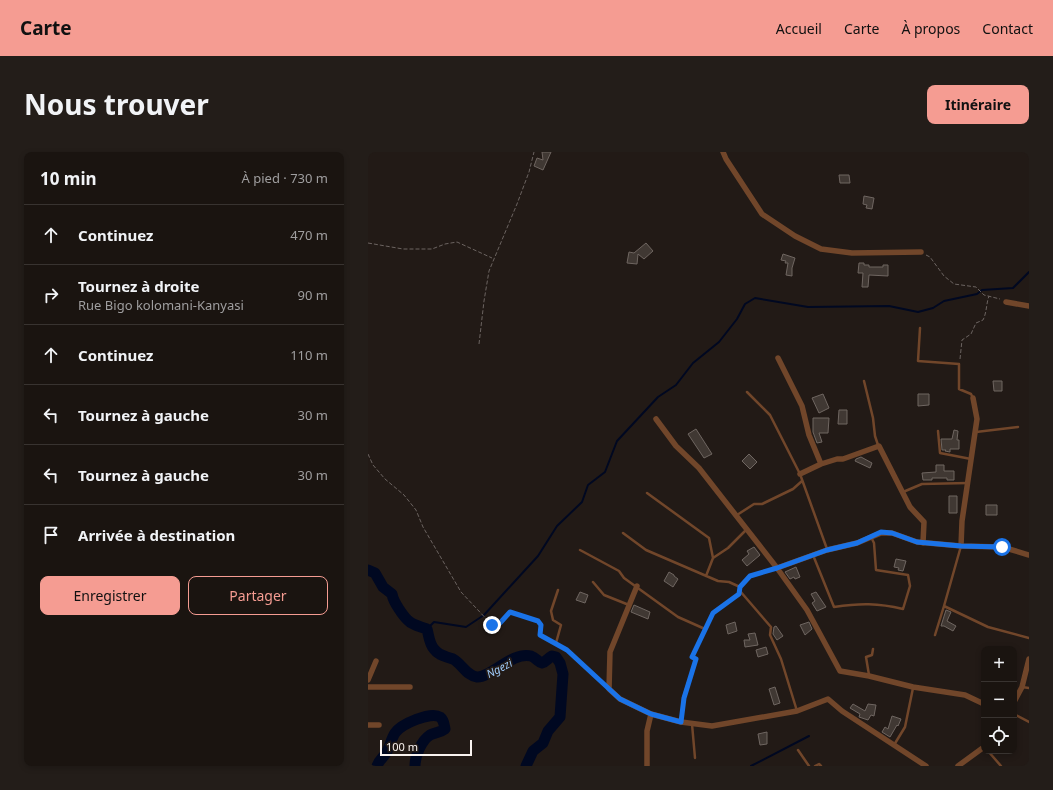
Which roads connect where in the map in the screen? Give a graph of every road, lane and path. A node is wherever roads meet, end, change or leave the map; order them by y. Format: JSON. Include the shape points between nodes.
{"nodes":[{"id":1,"x":534,"y":152,"type":"edge"},
{"id":2,"x":723,"y":152,"type":"edge"},
{"id":3,"x":368,"y":243,"type":"edge"},
{"id":4,"x":921,"y":252,"type":"joint"},
{"id":5,"x":494,"y":259,"type":"junction"},
{"id":6,"x":990,"y":296,"type":"junction"},
{"id":7,"x":1006,"y":302,"type":"joint"},
{"id":8,"x":1029,"y":306,"type":"edge"},
{"id":9,"x":920,"y":328,"type":"dead end"},
{"id":10,"x":479,"y":344,"type":"dead end"},
{"id":11,"x":778,"y":358,"type":"dead end"},
{"id":12,"x":959,"y":364,"type":"junction"},
{"id":13,"x":864,"y":381,"type":"dead end"},
{"id":14,"x":747,"y":392,"type":"dead end"},
{"id":15,"x":973,"y":398,"type":"joint"},
{"id":16,"x":656,"y":419,"type":"dead end"},
{"id":17,"x":1018,"y":427,"type":"dead end"},
{"id":18,"x":938,"y":430,"type":"dead end"},
{"id":19,"x":975,"y":432,"type":"junction"},
{"id":20,"x":879,"y":446,"type":"junction"},
{"id":21,"x":368,"y":454,"type":"edge"},
{"id":22,"x":971,"y":459,"type":"junction"},
{"id":23,"x":821,"y":464,"type":"junction"},
{"id":24,"x":800,"y":474,"type":"junction"},
{"id":25,"x":802,"y":481,"type":"junction"},
{"id":26,"x":968,"y":482,"type":"junction"},
{"id":27,"x":647,"y":492,"type":"dead end"},
{"id":28,"x":902,"y":492,"type":"junction"},
{"id":29,"x":737,"y":516,"type":"junction"},
{"id":30,"x":747,"y":529,"type":"junction"},
{"id":31,"x":623,"y":533,"type":"dead end"},
{"id":32,"x":871,"y":537,"type":"junction"},
{"id":33,"x":923,"y":543,"type":"junction"},
{"id":34,"x":961,"y":546,"type":"junction"},
{"id":35,"x":580,"y":550,"type":"dead end"},
{"id":36,"x":827,"y":550,"type":"junction"},
{"id":37,"x":813,"y":555,"type":"junction"},
{"id":38,"x":1029,"y":555,"type":"edge"},
{"id":39,"x":713,"y":558,"type":"junction"},
{"id":40,"x":777,"y":568,"type":"junction"},
{"id":41,"x":706,"y":576,"type":"junction"},
{"id":42,"x":593,"y":582,"type":"dead end"},
{"id":43,"x":637,"y":586,"type":"junction"},
{"id":44,"x":739,"y":589,"type":"junction"},
{"id":45,"x":558,"y":590,"type":"dead end"},
{"id":46,"x":629,"y":606,"type":"junction"},
{"id":47,"x":944,"y":606,"type":"junction"},
{"id":48,"x":522,"y":616,"type":"joint"},
{"id":49,"x":705,"y":629,"type":"junction"},
{"id":50,"x":935,"y":634,"type":"dead end"},
{"id":51,"x":1029,"y":638,"type":"edge"},
{"id":52,"x":556,"y":643,"type":"junction"},
{"id":53,"x":873,"y":649,"type":"dead end"},
{"id":54,"x":1029,"y":659,"type":"edge"},
{"id":55,"x":376,"y":661,"type":"dead end"},
{"id":56,"x":869,"y":676,"type":"junction"},
{"id":57,"x":368,"y":680,"type":"edge"},
{"id":58,"x":410,"y":686,"type":"dead end"},
{"id":59,"x":913,"y":687,"type":"junction"},
{"id":60,"x":1022,"y":687,"type":"junction"},
{"id":61,"x":368,"y":688,"type":"edge"},
{"id":62,"x":1029,"y":688,"type":"edge"},
{"id":63,"x":609,"y":689,"type":"junction"},
{"id":64,"x":1017,"y":696,"type":"edge"},
{"id":65,"x":981,"y":703,"type":"edge"},
{"id":66,"x":797,"y":711,"type":"junction"},
{"id":67,"x":651,"y":714,"type":"junction"},
{"id":68,"x":1017,"y":716,"type":"edge"},
{"id":69,"x":681,"y":722,"type":"junction"},
{"id":70,"x":1029,"y":722,"type":"edge"},
{"id":71,"x":692,"y":723,"type":"junction"},
{"id":72,"x":368,"y":725,"type":"edge"},
{"id":73,"x":379,"y":725,"type":"dead end"},
{"id":74,"x":894,"y":745,"type":"junction"},
{"id":75,"x":981,"y":749,"type":"edge"},
{"id":76,"x":798,"y":750,"type":"dead end"},
{"id":77,"x":991,"y":754,"type":"edge"},
{"id":78,"x":695,"y":758,"type":"dead end"},
{"id":79,"x":647,"y":766,"type":"edge"},
{"id":80,"x":809,"y":766,"type":"edge"},
{"id":81,"x":815,"y":766,"type":"edge"},
{"id":82,"x":821,"y":766,"type":"edge"},
{"id":83,"x":926,"y":766,"type":"edge"},
{"id":84,"x":958,"y":766,"type":"edge"},
{"id":85,"x":1001,"y":766,"type":"edge"}],
"edges":[{"from":1,"to":5,"type":"path","via":[[529,172]]},
{"from":2,"to":4,"type":"street","via":[[762,214],[795,236],[821,249],[852,253]]},
{"from":3,"to":5,"type":"path","via":[[403,249],[432,249],[457,242]]},
{"from":4,"to":6,"type":"path","via":[[930,257],[944,276],[954,284],[976,287],[984,295]]},
{"from":5,"to":10,"type":"path","via":[[487,281]]},
{"from":6,"to":7,"type":"path"},
{"from":6,"to":12,"type":"path","via":[[983,320],[976,322],[971,334],[962,340]]},
{"from":7,"to":8,"type":"street"},
{"from":9,"to":12,"type":"lane","via":[[918,361]]},
{"from":11,"to":23,"type":"street","via":[[802,406],[809,435]]},
{"from":12,"to":15,"type":"lane","via":[[958,389],[971,394]]},
{"from":13,"to":20,"type":"lane"},
{"from":14,"to":24,"type":"lane","via":[[770,415]]},
{"from":15,"to":19,"type":"street","via":[[977,419]]},
{"from":16,"to":29,"type":"street"},
{"from":17,"to":19,"type":"lane"},
{"from":18,"to":22,"type":"lane","via":[[940,452]]},
{"from":19,"to":22,"type":"street"},
{"from":20,"to":23,"type":"street"},
{"from":20,"to":28,"type":"street"},
{"from":21,"to":48,"type":"path","via":[[385,480],[404,495],[416,510],[452,579],[469,602],[492,625],[500,623],[510,612]]},
{"from":22,"to":26,"type":"street"},
{"from":23,"to":24,"type":"street"},
{"from":24,"to":25,"type":"lane"},
{"from":25,"to":29,"type":"lane","via":[[762,504],[754,504]]},
{"from":25,"to":36,"type":"lane"},
{"from":26,"to":28,"type":"lane","via":[[922,484]]},
{"from":26,"to":34,"type":"street"},
{"from":27,"to":39,"type":"lane","via":[[709,538]]},
{"from":28,"to":33,"type":"street","via":[[910,507],[924,522]]},
{"from":29,"to":30,"type":"street"},
{"from":30,"to":39,"type":"lane","via":[[728,548]]},
{"from":30,"to":40,"type":"street"},
{"from":31,"to":41,"type":"lane","via":[[646,550]]},
{"from":32,"to":33,"type":"street","via":[[881,532],[892,533]]},
{"from":32,"to":36,"type":"street"},
{"from":32,"to":37,"type":"lane","via":[[874,543],[876,570],[908,575],[910,586],[902,609],[882,604],[856,603],[834,607]]},
{"from":33,"to":34,"type":"street"},
{"from":34,"to":38,"type":"street","via":[[1002,547]]},
{"from":34,"to":47,"type":"lane"},
{"from":35,"to":43,"type":"lane","via":[[619,571],[624,578]]},
{"from":36,"to":37,"type":"street"},
{"from":37,"to":40,"type":"street"},
{"from":39,"to":41,"type":"lane"},
{"from":40,"to":44,"type":"lane","via":[[750,576]]},
{"from":40,"to":56,"type":"street","via":[[807,610],[840,671]]},
{"from":41,"to":44,"type":"lane","via":[[729,582]]},
{"from":42,"to":46,"type":"lane","via":[[604,595]]},
{"from":43,"to":46,"type":"street"},
{"from":43,"to":49,"type":"lane","via":[[678,617]]},
{"from":44,"to":49,"type":"lane","via":[[739,594],[713,613]]},
{"from":44,"to":66,"type":"lane","via":[[771,627],[770,635],[781,659]]},
{"from":45,"to":52,"type":"lane","via":[[551,611],[553,620],[561,626]]},
{"from":46,"to":63,"type":"street","via":[[610,652]]},
{"from":47,"to":50,"type":"lane"},
{"from":47,"to":51,"type":"lane","via":[[988,627]]},
{"from":48,"to":52,"type":"lane","via":[[538,621],[541,625],[540,635]]},
{"from":49,"to":69,"type":"lane","via":[[692,657],[696,659],[684,698]]},
{"from":52,"to":63,"type":"lane"},
{"from":53,"to":56,"type":"lane","via":[[872,655],[866,657]]},
{"from":54,"to":60,"type":"street"},
{"from":55,"to":57,"type":"street"},
{"from":56,"to":59,"type":"street"},
{"from":58,"to":61,"type":"street"},
{"from":59,"to":65,"type":"street","via":[[965,696]]},
{"from":59,"to":74,"type":"lane","via":[[905,727]]},
{"from":60,"to":62,"type":"lane"},
{"from":60,"to":64,"type":"street"},
{"from":63,"to":67,"type":"street","via":[[620,699]]},
{"from":66,"to":71,"type":"street","via":[[712,726]]},
{"from":66,"to":74,"type":"street","via":[[828,699]]},
{"from":67,"to":69,"type":"street"},
{"from":67,"to":79,"type":"street","via":[[647,731]]},
{"from":68,"to":70,"type":"lane"},
{"from":69,"to":71,"type":"street"},
{"from":71,"to":78,"type":"lane"},
{"from":72,"to":73,"type":"street"},
{"from":74,"to":83,"type":"street"},
{"from":75,"to":84,"type":"street"},
{"from":76,"to":80,"type":"lane"},
{"from":77,"to":85,"type":"lane"},
{"from":81,"to":82,"type":"lane"}]}
